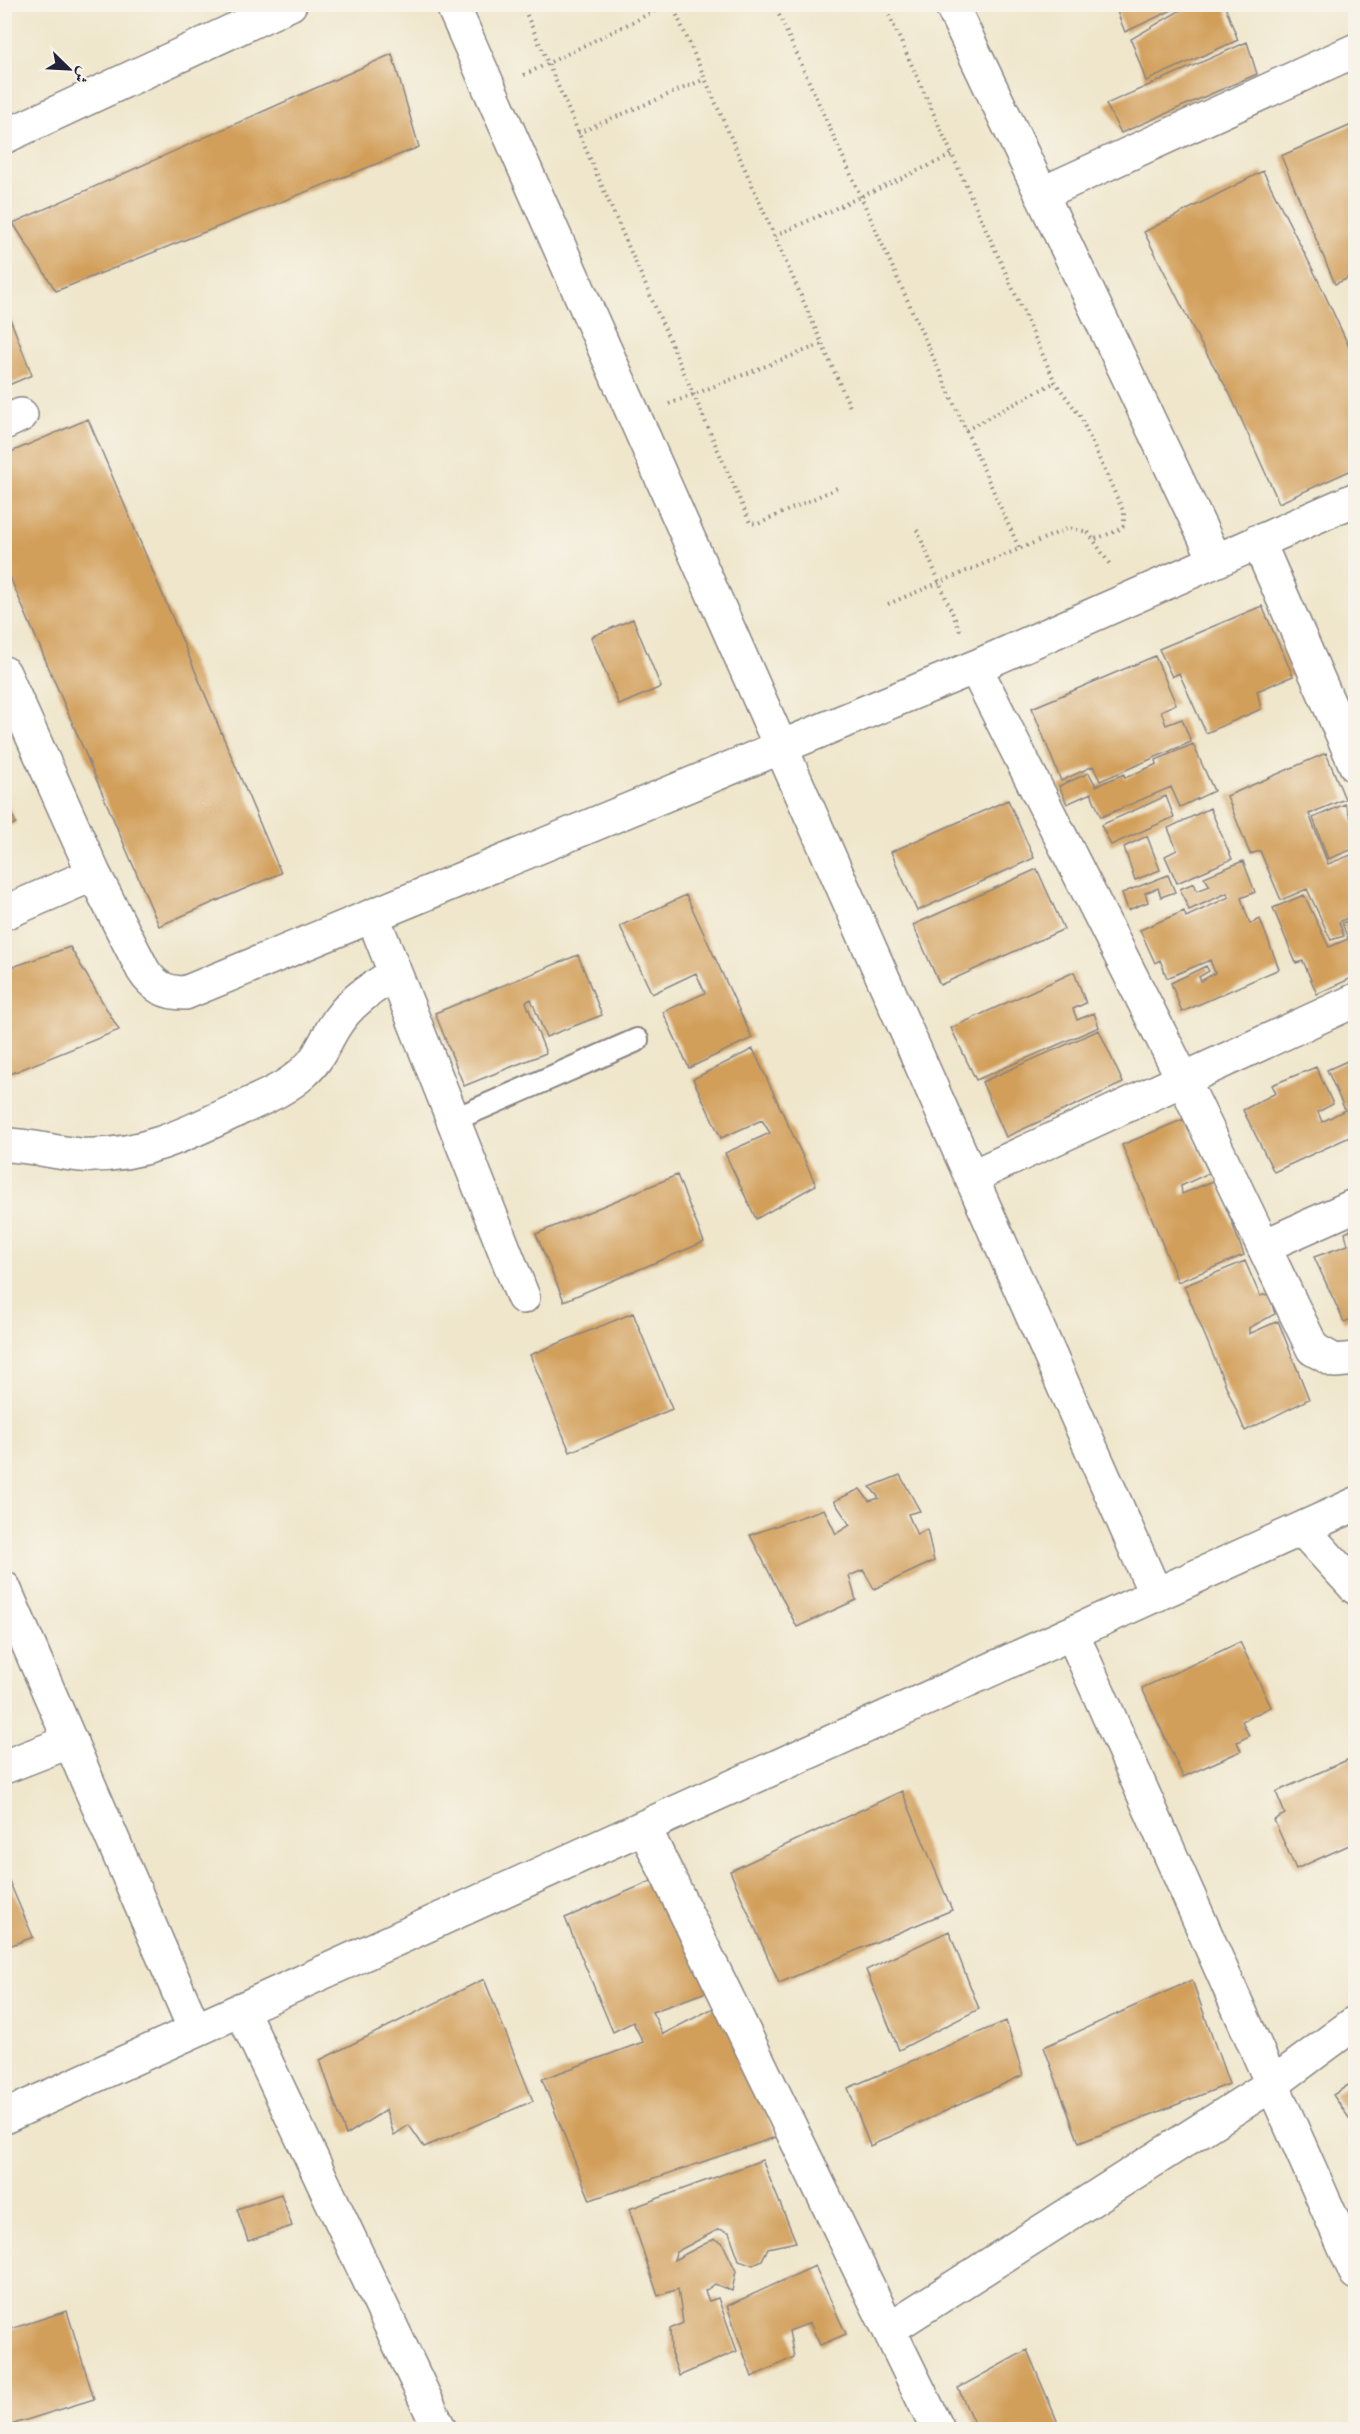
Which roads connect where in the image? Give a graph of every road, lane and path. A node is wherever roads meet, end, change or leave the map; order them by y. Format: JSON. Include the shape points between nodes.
{"nodes":[{"id":1,"x":290,"y":4,"type":"edge"},
{"id":2,"x":452,"y":4,"type":"edge"},
{"id":3,"x":522,"y":4,"type":"edge"},
{"id":4,"x":671,"y":4,"type":"edge"},
{"id":5,"x":774,"y":4,"type":"edge"},
{"id":6,"x":884,"y":4,"type":"edge"},
{"id":7,"x":951,"y":4,"type":"edge"},
{"id":8,"x":1356,"y":50,"type":"edge"},
{"id":9,"x":548,"y":64,"type":"junction"},
{"id":10,"x":705,"y":79,"type":"junction"},
{"id":11,"x":490,"y":91,"type":"junction"},
{"id":12,"x":578,"y":133,"type":"junction"},
{"id":13,"x":4,"y":137,"type":"edge"},
{"id":14,"x":952,"y":155,"type":"junction"},
{"id":15,"x":1041,"y":194,"type":"junction"},
{"id":16,"x":861,"y":196,"type":"junction"},
{"id":17,"x":775,"y":236,"type":"junction"},
{"id":18,"x":822,"y":344,"type":"junction"},
{"id":19,"x":1055,"y":382,"type":"junction"},
{"id":20,"x":694,"y":394,"type":"junction"},
{"id":21,"x":850,"y":407,"type":"dead end"},
{"id":22,"x":635,"y":417,"type":"junction"},
{"id":23,"x":966,"y":430,"type":"junction"},
{"id":24,"x":837,"y":488,"type":"dead end"},
{"id":25,"x":1356,"y":499,"type":"edge"},
{"id":26,"x":917,"y":530,"type":"dead end"},
{"id":27,"x":1095,"y":539,"type":"junction"},
{"id":28,"x":1258,"y":541,"type":"junction"},
{"id":29,"x":1019,"y":548,"type":"junction"},
{"id":30,"x":1215,"y":559,"type":"junction"},
{"id":31,"x":939,"y":582,"type":"junction"},
{"id":32,"x":1130,"y":597,"type":"junction"},
{"id":33,"x":888,"y":604,"type":"dead end"},
{"id":34,"x":975,"y":667,"type":"junction"},
{"id":35,"x":4,"y":673,"type":"edge"},
{"id":36,"x":781,"y":748,"type":"junction"},
{"id":37,"x":1356,"y":766,"type":"edge"},
{"id":38,"x":94,"y":874,"type":"junction"},
{"id":39,"x":4,"y":913,"type":"edge"},
{"id":40,"x":374,"y":917,"type":"junction"},
{"id":41,"x":395,"y":974,"type":"junction"},
{"id":42,"x":1356,"y":1000,"type":"edge"},
{"id":43,"x":637,"y":1040,"type":"dead end"},
{"id":44,"x":1183,"y":1079,"type":"junction"},
{"id":45,"x":453,"y":1120,"type":"junction"},
{"id":46,"x":4,"y":1144,"type":"edge"},
{"id":47,"x":971,"y":1178,"type":"junction"},
{"id":48,"x":1356,"y":1205,"type":"edge"},
{"id":49,"x":1264,"y":1246,"type":"junction"},
{"id":50,"x":523,"y":1297,"type":"dead end"},
{"id":51,"x":1356,"y":1359,"type":"edge"},
{"id":52,"x":1356,"y":1504,"type":"edge"},
{"id":53,"x":1302,"y":1528,"type":"junction"},
{"id":54,"x":4,"y":1588,"type":"edge"},
{"id":55,"x":1356,"y":1588,"type":"edge"},
{"id":56,"x":1156,"y":1595,"type":"junction"},
{"id":57,"x":1072,"y":1633,"type":"junction"},
{"id":58,"x":71,"y":1741,"type":"junction"},
{"id":59,"x":4,"y":1767,"type":"edge"},
{"id":60,"x":644,"y":1827,"type":"junction"},
{"id":61,"x":242,"y":2009,"type":"junction"},
{"id":62,"x":1356,"y":2022,"type":"edge"},
{"id":63,"x":195,"y":2030,"type":"junction"},
{"id":64,"x":1271,"y":2085,"type":"junction"},
{"id":65,"x":4,"y":2117,"type":"edge"},
{"id":66,"x":1356,"y":2273,"type":"edge"},
{"id":67,"x":889,"y":2329,"type":"junction"},
{"id":68,"x":440,"y":2430,"type":"edge"},
{"id":69,"x":938,"y":2430,"type":"edge"}],
"edges":[{"from":1,"to":13,"type":"street"},
{"from":2,"to":11,"type":"street"},
{"from":3,"to":9,"type":"path"},
{"from":4,"to":9,"type":"path"},
{"from":4,"to":10,"type":"path"},
{"from":5,"to":16,"type":"path"},
{"from":6,"to":14,"type":"path"},
{"from":7,"to":15,"type":"street"},
{"from":8,"to":15,"type":"street"},
{"from":9,"to":11,"type":"path"},
{"from":9,"to":12,"type":"path"},
{"from":10,"to":12,"type":"path"},
{"from":10,"to":17,"type":"path"},
{"from":11,"to":22,"type":"street"},
{"from":12,"to":20,"type":"path"},
{"from":14,"to":16,"type":"path"},
{"from":14,"to":19,"type":"path"},
{"from":15,"to":30,"type":"street"},
{"from":16,"to":17,"type":"path"},
{"from":16,"to":23,"type":"path"},
{"from":17,"to":18,"type":"path"},
{"from":18,"to":20,"type":"path"},
{"from":18,"to":21,"type":"path"},
{"from":19,"to":23,"type":"path"},
{"from":19,"to":27,"type":"path","via":[[1080,416],[1124,513],[1121,529]]},
{"from":20,"to":22,"type":"path"},
{"from":20,"to":24,"type":"path","via":[[750,523],[758,524]]},
{"from":22,"to":36,"type":"street"},
{"from":23,"to":29,"type":"path"},
{"from":25,"to":28,"type":"street"},
{"from":26,"to":31,"type":"path"},
{"from":27,"to":29,"type":"path","via":[[1078,528],[1070,528]]},
{"from":27,"to":32,"type":"path"},
{"from":28,"to":30,"type":"street"},
{"from":28,"to":37,"type":"street"},
{"from":29,"to":31,"type":"path"},
{"from":30,"to":32,"type":"street"},
{"from":31,"to":33,"type":"path"},
{"from":31,"to":34,"type":"path"},
{"from":32,"to":34,"type":"street"},
{"from":34,"to":36,"type":"street"},
{"from":34,"to":44,"type":"street"},
{"from":35,"to":38,"type":"street"},
{"from":36,"to":40,"type":"street"},
{"from":36,"to":47,"type":"street"},
{"from":38,"to":39,"type":"street"},
{"from":38,"to":40,"type":"street","via":[[149,980],[172,993],[197,990]]},
{"from":40,"to":41,"type":"street"},
{"from":41,"to":45,"type":"street"},
{"from":41,"to":46,"type":"street","via":[[352,1003],[305,1072],[285,1087],[182,1137],[113,1154],[81,1155]]},
{"from":42,"to":44,"type":"street"},
{"from":43,"to":45,"type":"lane"},
{"from":44,"to":47,"type":"street"},
{"from":44,"to":49,"type":"street"},
{"from":45,"to":50,"type":"street"},
{"from":47,"to":56,"type":"street"},
{"from":48,"to":49,"type":"street"},
{"from":49,"to":51,"type":"street","via":[[1313,1349],[1335,1361]]},
{"from":52,"to":53,"type":"street"},
{"from":53,"to":55,"type":"street"},
{"from":53,"to":56,"type":"street"},
{"from":54,"to":58,"type":"street"},
{"from":56,"to":57,"type":"street"},
{"from":57,"to":60,"type":"street"},
{"from":57,"to":64,"type":"street"},
{"from":58,"to":59,"type":"street"},
{"from":58,"to":63,"type":"street"},
{"from":60,"to":61,"type":"street"},
{"from":60,"to":67,"type":"street"},
{"from":61,"to":63,"type":"street"},
{"from":61,"to":68,"type":"street"},
{"from":62,"to":64,"type":"street"},
{"from":63,"to":65,"type":"street"},
{"from":64,"to":66,"type":"street"},
{"from":64,"to":67,"type":"street"},
{"from":67,"to":69,"type":"street"}]}
